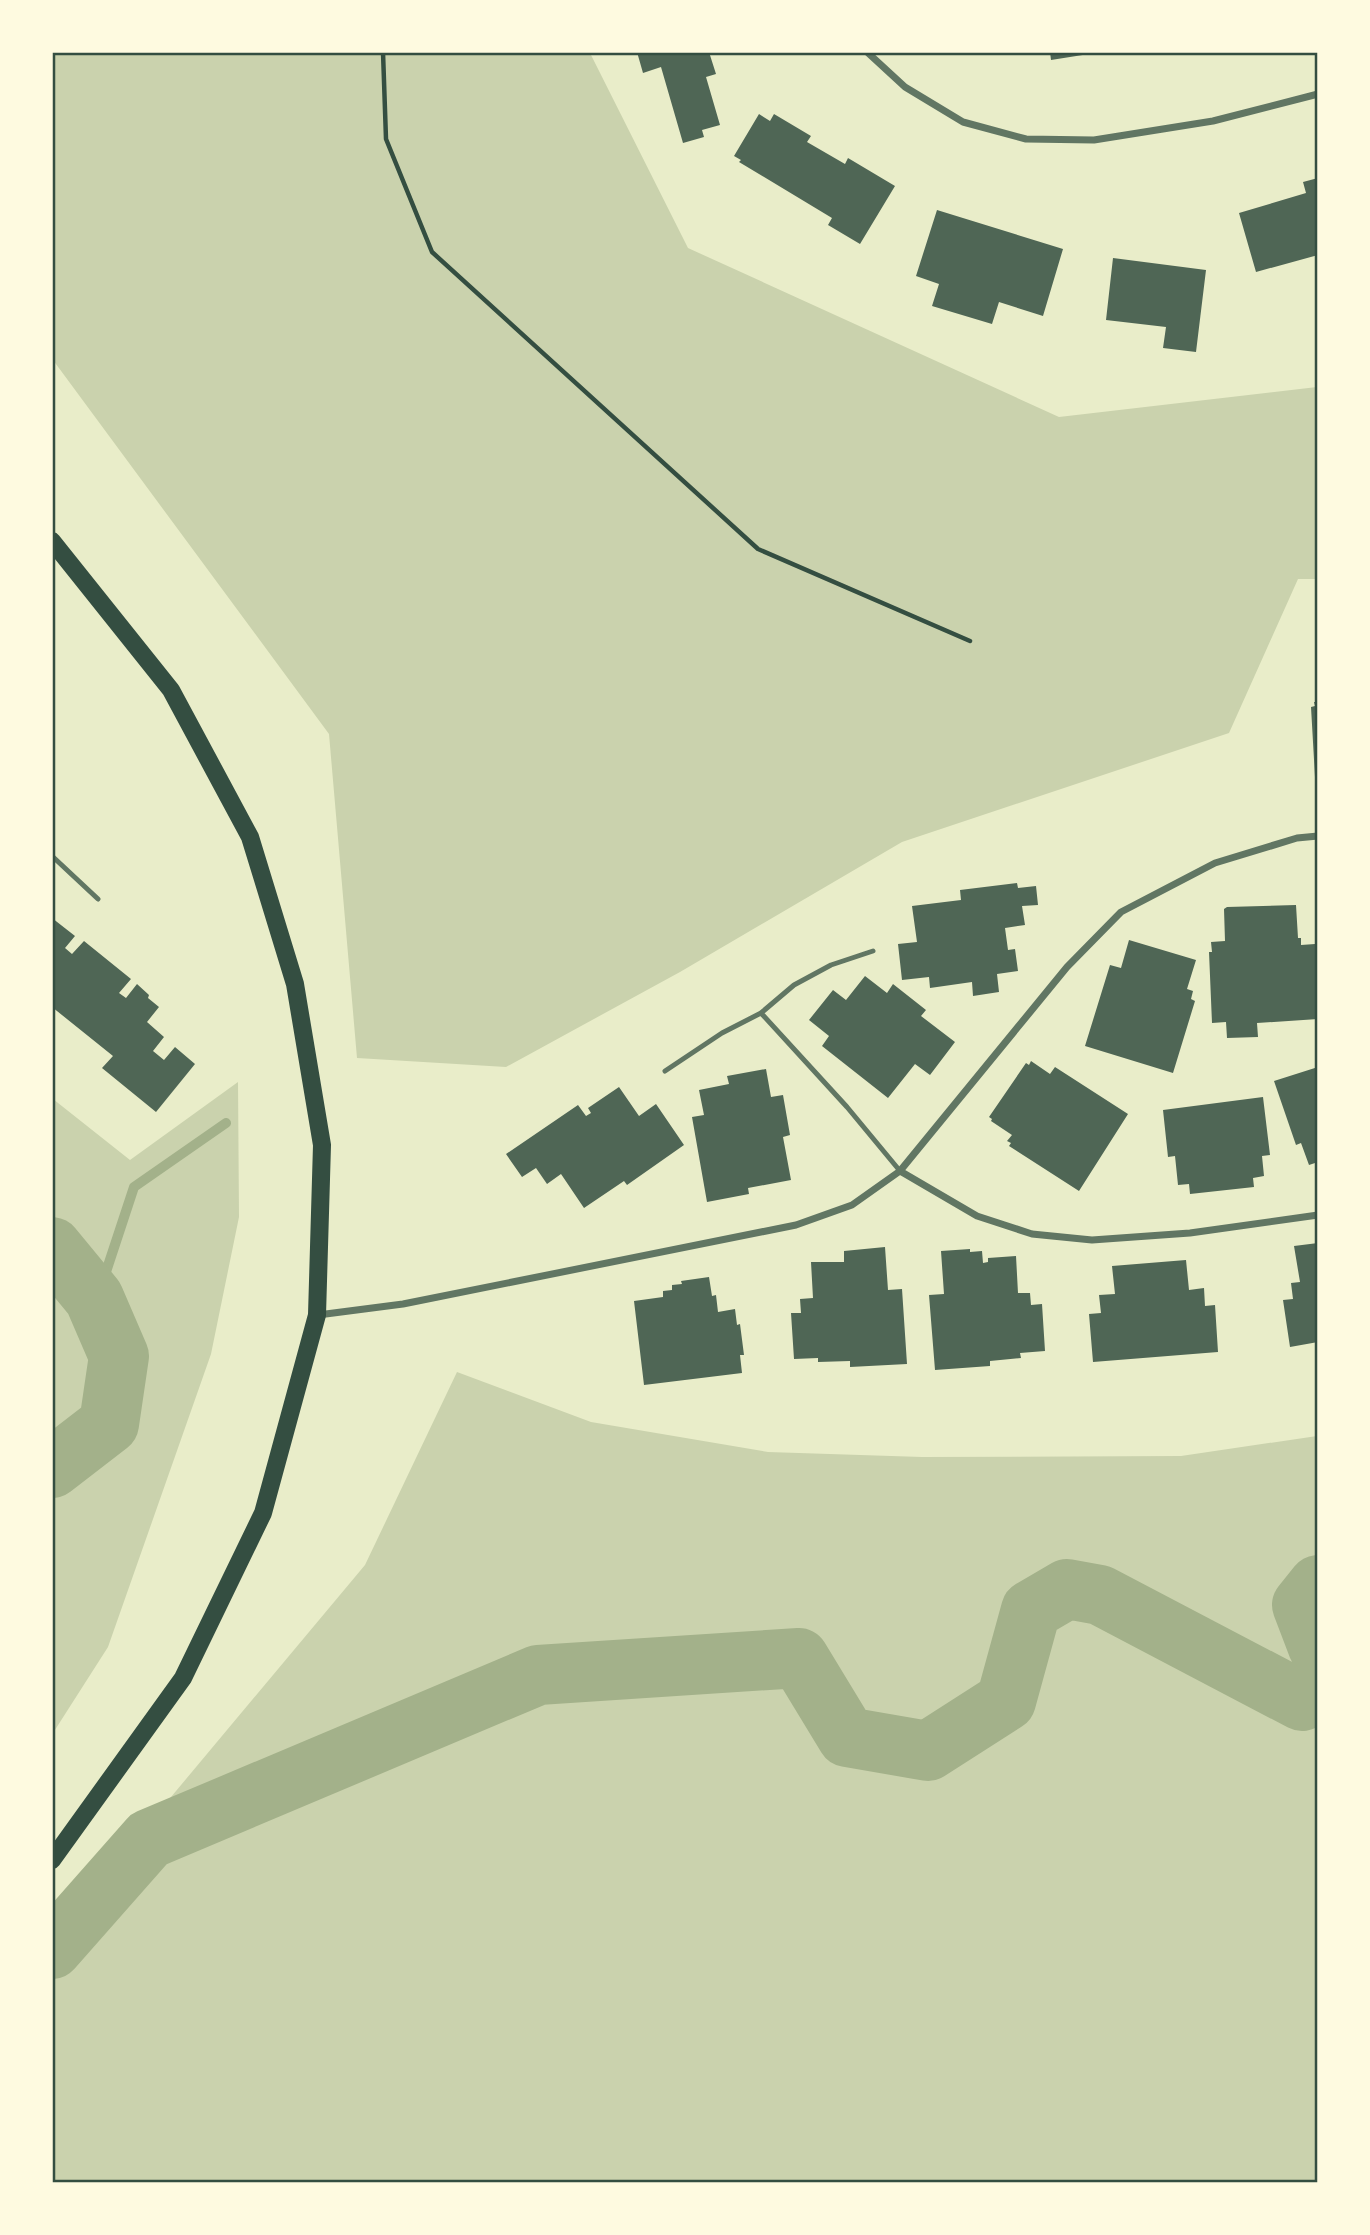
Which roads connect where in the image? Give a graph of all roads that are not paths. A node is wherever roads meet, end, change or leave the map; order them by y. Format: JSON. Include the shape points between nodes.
{"nodes":[{"id":1,"x":867,"y":52,"type":"edge"},
{"id":2,"x":1318,"y":94,"type":"edge"},
{"id":3,"x":52,"y":541,"type":"edge"},
{"id":4,"x":1318,"y":836,"type":"edge"},
{"id":5,"x":52,"y":856,"type":"edge"},
{"id":6,"x":98,"y":899,"type":"dead end"},
{"id":7,"x":873,"y":951,"type":"dead end"},
{"id":8,"x":761,"y":1013,"type":"junction"},
{"id":9,"x":665,"y":1071,"type":"dead end"},
{"id":10,"x":900,"y":1171,"type":"junction"},
{"id":11,"x":1318,"y":1215,"type":"edge"},
{"id":12,"x":317,"y":1315,"type":"junction"},
{"id":13,"x":52,"y":1860,"type":"edge"}],
"edges":[{"from":1,"to":2,"type":"street","via":[[905,87],[963,122],[1026,139],[1094,140],[1213,121]]},
{"from":3,"to":12,"type":"main road","via":[[171,690],[250,837],[295,984],[322,1144]]},
{"from":4,"to":10,"type":"street","via":[[1215,863],[1121,912],[1067,967]]},
{"from":5,"to":6,"type":"lane"},
{"from":7,"to":8,"type":"lane","via":[[831,965],[794,985]]},
{"from":8,"to":9,"type":"lane"},
{"from":8,"to":10,"type":"lane"},
{"from":10,"to":11,"type":"street","via":[[977,1216],[1032,1234],[1068,1238],[1190,1233]]},
{"from":10,"to":12,"type":"street","via":[[852,1205],[796,1225],[403,1304]]},
{"from":12,"to":13,"type":"main road","via":[[263,1513],[183,1678]]}]}
